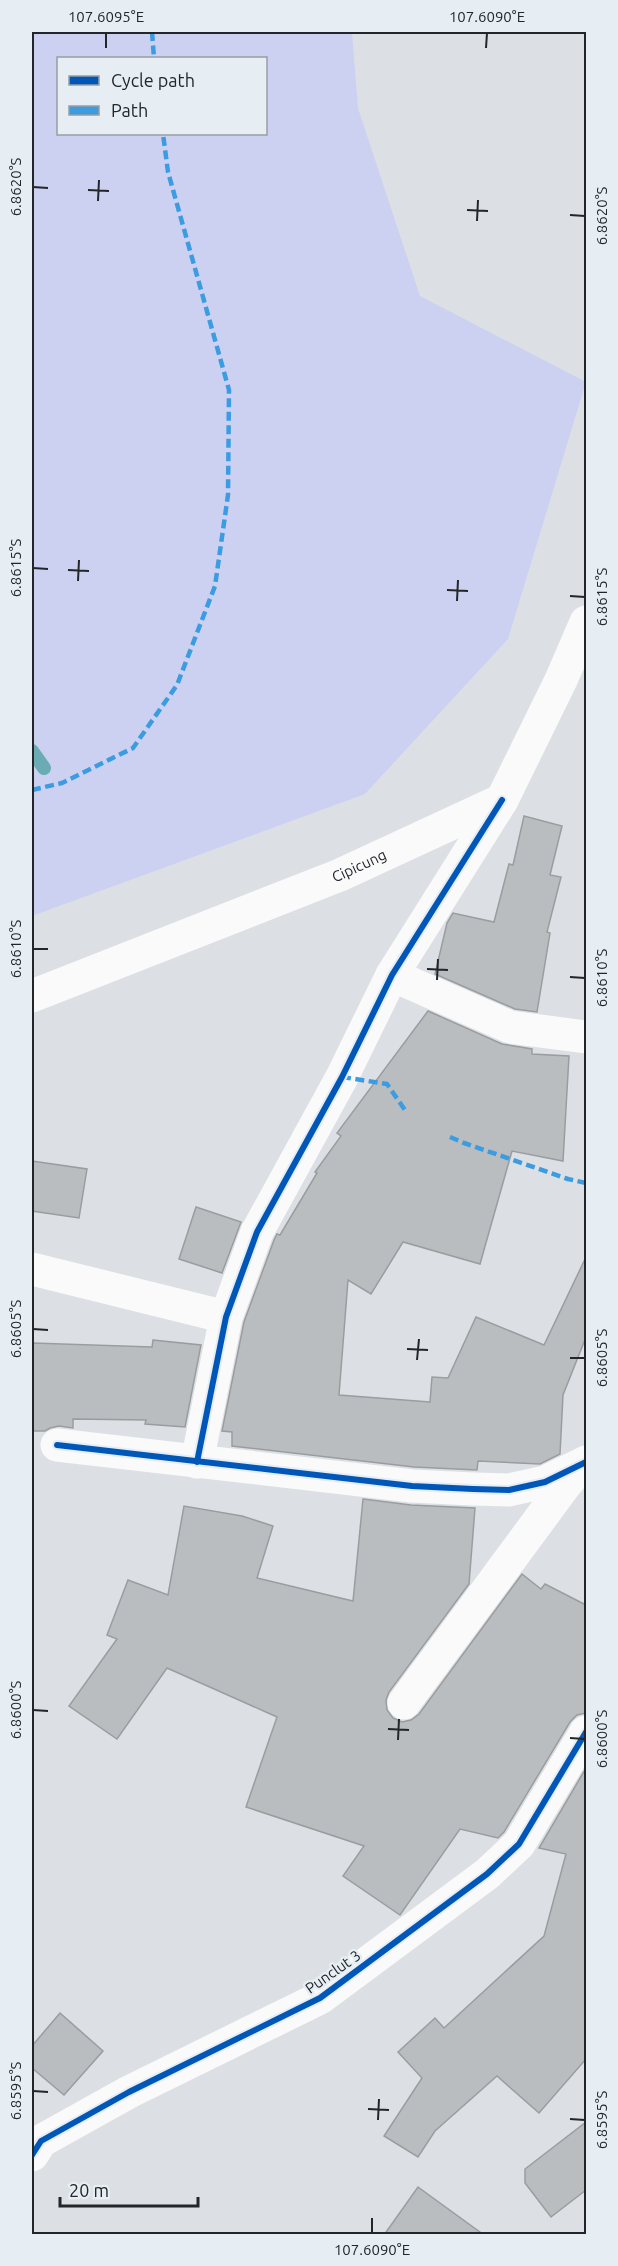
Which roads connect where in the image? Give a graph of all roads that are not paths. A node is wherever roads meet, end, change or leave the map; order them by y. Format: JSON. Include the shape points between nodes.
{"nodes":[{"id":1,"x":586,"y":622,"type":"edge"},
{"id":2,"x":502,"y":800,"type":"junction"},
{"id":3,"x":392,"y":975,"type":"junction"},
{"id":4,"x":32,"y":996,"type":"edge"},
{"id":5,"x":586,"y":1037,"type":"edge"},
{"id":6,"x":32,"y":1269,"type":"edge"},
{"id":7,"x":226,"y":1317,"type":"junction"},
{"id":8,"x":57,"y":1445,"type":"dead end"},
{"id":9,"x":197,"y":1462,"type":"junction"},
{"id":10,"x":586,"y":1462,"type":"edge"},
{"id":11,"x":404,"y":1703,"type":"dead end"},
{"id":12,"x":584,"y":1744,"type":"edge"},
{"id":13,"x":32,"y":2155,"type":"edge"}],
"edges":[{"from":1,"to":2,"type":"street"},
{"from":2,"to":3,"type":"street"},
{"from":2,"to":4,"type":"street","name":"Cipicung","via":[[340,875]]},
{"from":3,"to":5,"type":"street","via":[[510,1027]]},
{"from":3,"to":7,"type":"street","via":[[342,1077],[257,1232]]},
{"from":6,"to":7,"type":"street"},
{"from":7,"to":9,"type":"street"},
{"from":8,"to":9,"type":"street"},
{"from":9,"to":10,"type":"street","via":[[412,1486],[509,1490],[545,1482]]},
{"from":10,"to":11,"type":"street"},
{"from":12,"to":13,"type":"street","name":"Punclut 3","via":[[519,1844],[487,1874],[320,1998],[129,2092],[41,2141]]}]}
